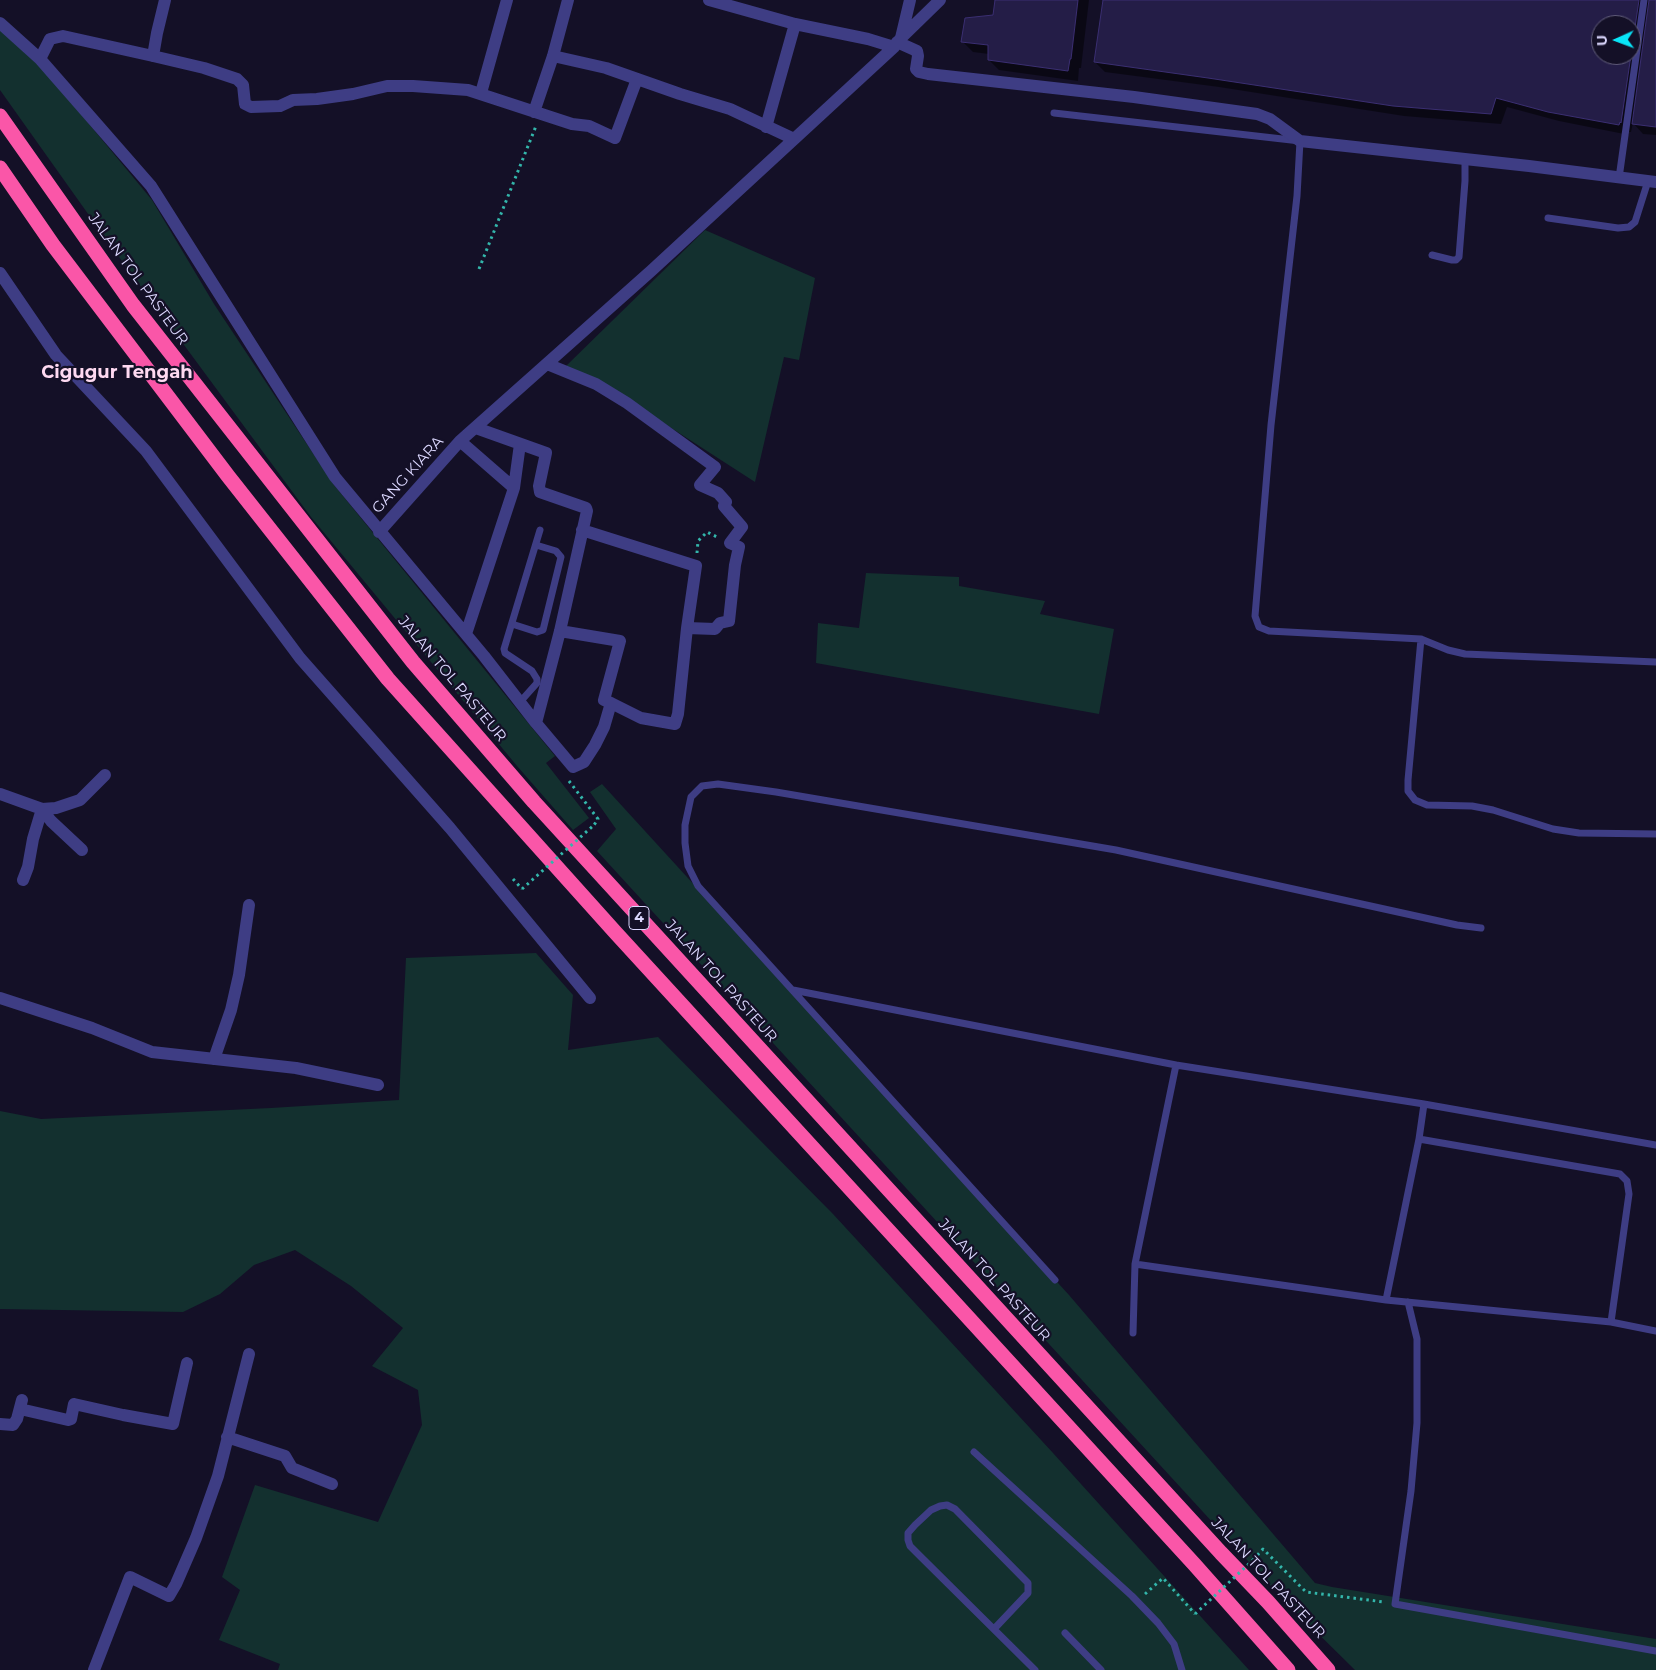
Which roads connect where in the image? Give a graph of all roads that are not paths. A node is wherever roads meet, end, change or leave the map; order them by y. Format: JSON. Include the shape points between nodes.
{"nodes":[{"id":1,"x":165,"y":0,"type":"edge"},
{"id":2,"x":506,"y":0,"type":"edge"},
{"id":3,"x":568,"y":0,"type":"edge"},
{"id":4,"x":709,"y":0,"type":"edge"},
{"id":5,"x":910,"y":0,"type":"edge"},
{"id":6,"x":940,"y":0,"type":"edge"},
{"id":7,"x":1644,"y":0,"type":"edge"},
{"id":8,"x":0,"y":23,"type":"edge"},
{"id":9,"x":795,"y":24,"type":"junction"},
{"id":10,"x":897,"y":43,"type":"junction"},
{"id":11,"x":153,"y":56,"type":"junction"},
{"id":12,"x":553,"y":56,"type":"junction"},
{"id":13,"x":40,"y":59,"type":"junction"},
{"id":14,"x":637,"y":79,"type":"junction"},
{"id":15,"x":481,"y":93,"type":"junction"},
{"id":16,"x":1054,"y":112,"type":"dead end"},
{"id":17,"x":537,"y":113,"type":"junction"},
{"id":18,"x":2,"y":119,"type":"edge"},
{"id":19,"x":766,"y":127,"type":"junction"},
{"id":20,"x":794,"y":139,"type":"junction"},
{"id":21,"x":1300,"y":141,"type":"junction"},
{"id":22,"x":1465,"y":159,"type":"junction"},
{"id":23,"x":0,"y":168,"type":"edge"},
{"id":24,"x":1619,"y":178,"type":"junction"},
{"id":25,"x":1652,"y":182,"type":"edge"},
{"id":26,"x":1548,"y":218,"type":"dead end"},
{"id":27,"x":1432,"y":255,"type":"dead end"},
{"id":28,"x":0,"y":273,"type":"edge"},
{"id":29,"x":548,"y":364,"type":"junction"},
{"id":30,"x":476,"y":428,"type":"junction"},
{"id":31,"x":460,"y":441,"type":"junction"},
{"id":32,"x":520,"y":444,"type":"junction"},
{"id":33,"x":514,"y":488,"type":"junction"},
{"id":34,"x":540,"y":530,"type":"dead end"},
{"id":35,"x":582,"y":530,"type":"junction"},
{"id":36,"x":379,"y":532,"type":"junction"},
{"id":37,"x":536,"y":545,"type":"junction"},
{"id":38,"x":512,"y":624,"type":"junction"},
{"id":39,"x":686,"y":628,"type":"junction"},
{"id":40,"x":560,"y":631,"type":"junction"},
{"id":41,"x":466,"y":634,"type":"junction"},
{"id":42,"x":1421,"y":640,"type":"junction"},
{"id":43,"x":1656,"y":662,"type":"edge"},
{"id":44,"x":520,"y":702,"type":"junction"},
{"id":45,"x":611,"y":703,"type":"junction"},
{"id":46,"x":536,"y":723,"type":"junction"},
{"id":47,"x":105,"y":775,"type":"dead end"},
{"id":48,"x":0,"y":794,"type":"edge"},
{"id":49,"x":42,"y":809,"type":"junction"},
{"id":50,"x":1656,"y":834,"type":"edge"},
{"id":51,"x":82,"y":850,"type":"dead end"},
{"id":52,"x":23,"y":880,"type":"dead end"},
{"id":53,"x":249,"y":905,"type":"dead end"},
{"id":54,"x":1481,"y":928,"type":"dead end"},
{"id":55,"x":793,"y":990,"type":"junction"},
{"id":56,"x":0,"y":998,"type":"edge"},
{"id":57,"x":590,"y":998,"type":"dead end"},
{"id":58,"x":214,"y":1059,"type":"junction"},
{"id":59,"x":1176,"y":1065,"type":"junction"},
{"id":60,"x":378,"y":1085,"type":"dead end"},
{"id":61,"x":1424,"y":1104,"type":"junction"},
{"id":62,"x":1419,"y":1139,"type":"junction"},
{"id":63,"x":1656,"y":1145,"type":"edge"},
{"id":64,"x":1135,"y":1264,"type":"junction"},
{"id":65,"x":1055,"y":1280,"type":"dead end"},
{"id":66,"x":1386,"y":1300,"type":"junction"},
{"id":67,"x":1408,"y":1302,"type":"junction"},
{"id":68,"x":1611,"y":1322,"type":"junction"},
{"id":69,"x":1656,"y":1331,"type":"edge"},
{"id":70,"x":1133,"y":1333,"type":"dead end"},
{"id":71,"x":249,"y":1354,"type":"dead end"},
{"id":72,"x":187,"y":1362,"type":"dead end"},
{"id":73,"x":0,"y":1424,"type":"edge"},
{"id":74,"x":227,"y":1437,"type":"junction"},
{"id":75,"x":974,"y":1452,"type":"dead end"},
{"id":76,"x":332,"y":1484,"type":"dead end"},
{"id":77,"x":994,"y":1629,"type":"junction"},
{"id":78,"x":1065,"y":1633,"type":"dead end"},
{"id":79,"x":1656,"y":1651,"type":"edge"},
{"id":80,"x":94,"y":1670,"type":"edge"},
{"id":81,"x":1036,"y":1670,"type":"edge"},
{"id":82,"x":1101,"y":1670,"type":"edge"},
{"id":83,"x":1182,"y":1670,"type":"edge"},
{"id":84,"x":1288,"y":1670,"type":"edge"},
{"id":85,"x":1328,"y":1670,"type":"edge"}],
"edges":[{"from":1,"to":11,"type":"street"},
{"from":2,"to":15,"type":"street"},
{"from":3,"to":12,"type":"street"},
{"from":4,"to":9,"type":"street"},
{"from":5,"to":10,"type":"street"},
{"from":6,"to":10,"type":"street","name":"GANG KIARA"},
{"from":7,"to":24,"type":"lane"},
{"from":8,"to":13,"type":"street"},
{"from":9,"to":10,"type":"street"},
{"from":9,"to":19,"type":"street"},
{"from":10,"to":20,"type":"street","name":"GANG KIARA"},
{"from":10,"to":21,"type":"street","via":[[917,52],[916,69],[919,72],[1257,114],[1270,119]]},
{"from":11,"to":13,"type":"street","via":[[63,36],[50,39]]},
{"from":11,"to":15,"type":"street","via":[[237,79],[243,85],[245,104],[251,108],[280,106],[293,100],[326,98],[387,86]]},
{"from":12,"to":14,"type":"street"},
{"from":12,"to":17,"type":"street"},
{"from":13,"to":36,"type":"street","via":[[151,186],[335,477]]},
{"from":14,"to":17,"type":"street","via":[[615,138],[589,126]]},
{"from":14,"to":19,"type":"street","via":[[730,109]]},
{"from":15,"to":17,"type":"street"},
{"from":16,"to":21,"type":"lane"},
{"from":18,"to":85,"type":"highway","name":"JALAN TOL PASTEUR","number":"4","via":[[133,305],[413,662],[572,844]]},
{"from":19,"to":20,"type":"street"},
{"from":20,"to":29,"type":"street","name":"GANG KIARA"},
{"from":21,"to":22,"type":"street"},
{"from":21,"to":42,"type":"lane","via":[[1255,616],[1259,628],[1269,631]]},
{"from":22,"to":24,"type":"street"},
{"from":22,"to":27,"type":"lane","via":[[1459,257],[1452,260]]},
{"from":23,"to":84,"type":"highway","number":"4","via":[[53,245],[228,476],[388,679]]},
{"from":24,"to":25,"type":"street"},
{"from":25,"to":26,"type":"lane","via":[[1629,227]]},
{"from":28,"to":57,"type":"street","via":[[56,355],[146,451],[300,658],[450,828]]},
{"from":29,"to":30,"type":"street","name":"GANG KIARA"},
{"from":29,"to":39,"type":"street","via":[[603,388],[715,467],[700,485],[718,493],[726,502],[724,506],[742,527],[730,543],[739,547],[729,621],[720,623],[715,629]]},
{"from":30,"to":31,"type":"street","name":"GANG KIARA"},
{"from":30,"to":32,"type":"street"},
{"from":31,"to":33,"type":"street"},
{"from":31,"to":36,"type":"street","name":"GANG KIARA"},
{"from":32,"to":33,"type":"street"},
{"from":32,"to":35,"type":"street","via":[[546,453],[539,486],[541,493],[586,508]]},
{"from":33,"to":41,"type":"street"},
{"from":34,"to":37,"type":"lane"},
{"from":35,"to":39,"type":"street","via":[[696,566]]},
{"from":35,"to":40,"type":"street"},
{"from":36,"to":41,"type":"street"},
{"from":37,"to":38,"type":"lane"},
{"from":37,"to":38,"type":"lane","via":[[556,551],[561,557],[543,630],[537,632]]},
{"from":38,"to":44,"type":"lane","via":[[503,652],[532,671],[537,679]]},
{"from":39,"to":45,"type":"street","via":[[675,724],[641,718]]},
{"from":40,"to":45,"type":"street","via":[[620,641],[604,700]]},
{"from":40,"to":46,"type":"street"},
{"from":41,"to":44,"type":"street"},
{"from":42,"to":43,"type":"lane","via":[[1465,654]]},
{"from":42,"to":50,"type":"lane","via":[[1408,780],[1408,791],[1415,800],[1427,805],[1493,810],[1579,833]]},
{"from":44,"to":46,"type":"street"},
{"from":45,"to":46,"type":"street","via":[[595,745],[584,762],[573,767]]},
{"from":47,"to":49,"type":"street","via":[[80,800]]},
{"from":48,"to":49,"type":"street"},
{"from":49,"to":51,"type":"street"},
{"from":49,"to":52,"type":"street"},
{"from":53,"to":58,"type":"street","via":[[239,975]]},
{"from":54,"to":55,"type":"lane","via":[[1116,850],[776,792],[718,784],[702,786],[691,797],[685,825],[688,866],[698,886]]},
{"from":55,"to":59,"type":"lane"},
{"from":55,"to":65,"type":"lane"},
{"from":56,"to":58,"type":"street","via":[[92,1028],[152,1052]]},
{"from":58,"to":60,"type":"street","via":[[296,1068]]},
{"from":59,"to":61,"type":"lane"},
{"from":59,"to":64,"type":"lane"},
{"from":61,"to":62,"type":"lane"},
{"from":61,"to":63,"type":"lane"},
{"from":62,"to":66,"type":"lane"},
{"from":62,"to":68,"type":"lane","via":[[1620,1174],[1627,1181],[1629,1194]]},
{"from":64,"to":66,"type":"lane"},
{"from":64,"to":70,"type":"lane"},
{"from":66,"to":67,"type":"lane"},
{"from":67,"to":68,"type":"lane"},
{"from":67,"to":79,"type":"lane","via":[[1417,1339],[1416,1423],[1411,1491],[1394,1604]]},
{"from":68,"to":69,"type":"lane"},
{"from":71,"to":74,"type":"street"},
{"from":72,"to":73,"type":"street","via":[[173,1424],[74,1404],[68,1420],[21,1404],[13,1425]]},
{"from":74,"to":76,"type":"street","via":[[285,1456],[292,1468]]},
{"from":74,"to":80,"type":"street","via":[[218,1476],[196,1538],[169,1596],[130,1577]]},
{"from":75,"to":83,"type":"lane","via":[[1158,1623],[1174,1644]]},
{"from":77,"to":77,"type":"lane","via":[[910,1546],[908,1533],[931,1510],[947,1505],[955,1510],[1028,1584],[1028,1593]]},
{"from":77,"to":81,"type":"lane"},
{"from":78,"to":82,"type":"lane"}]}
